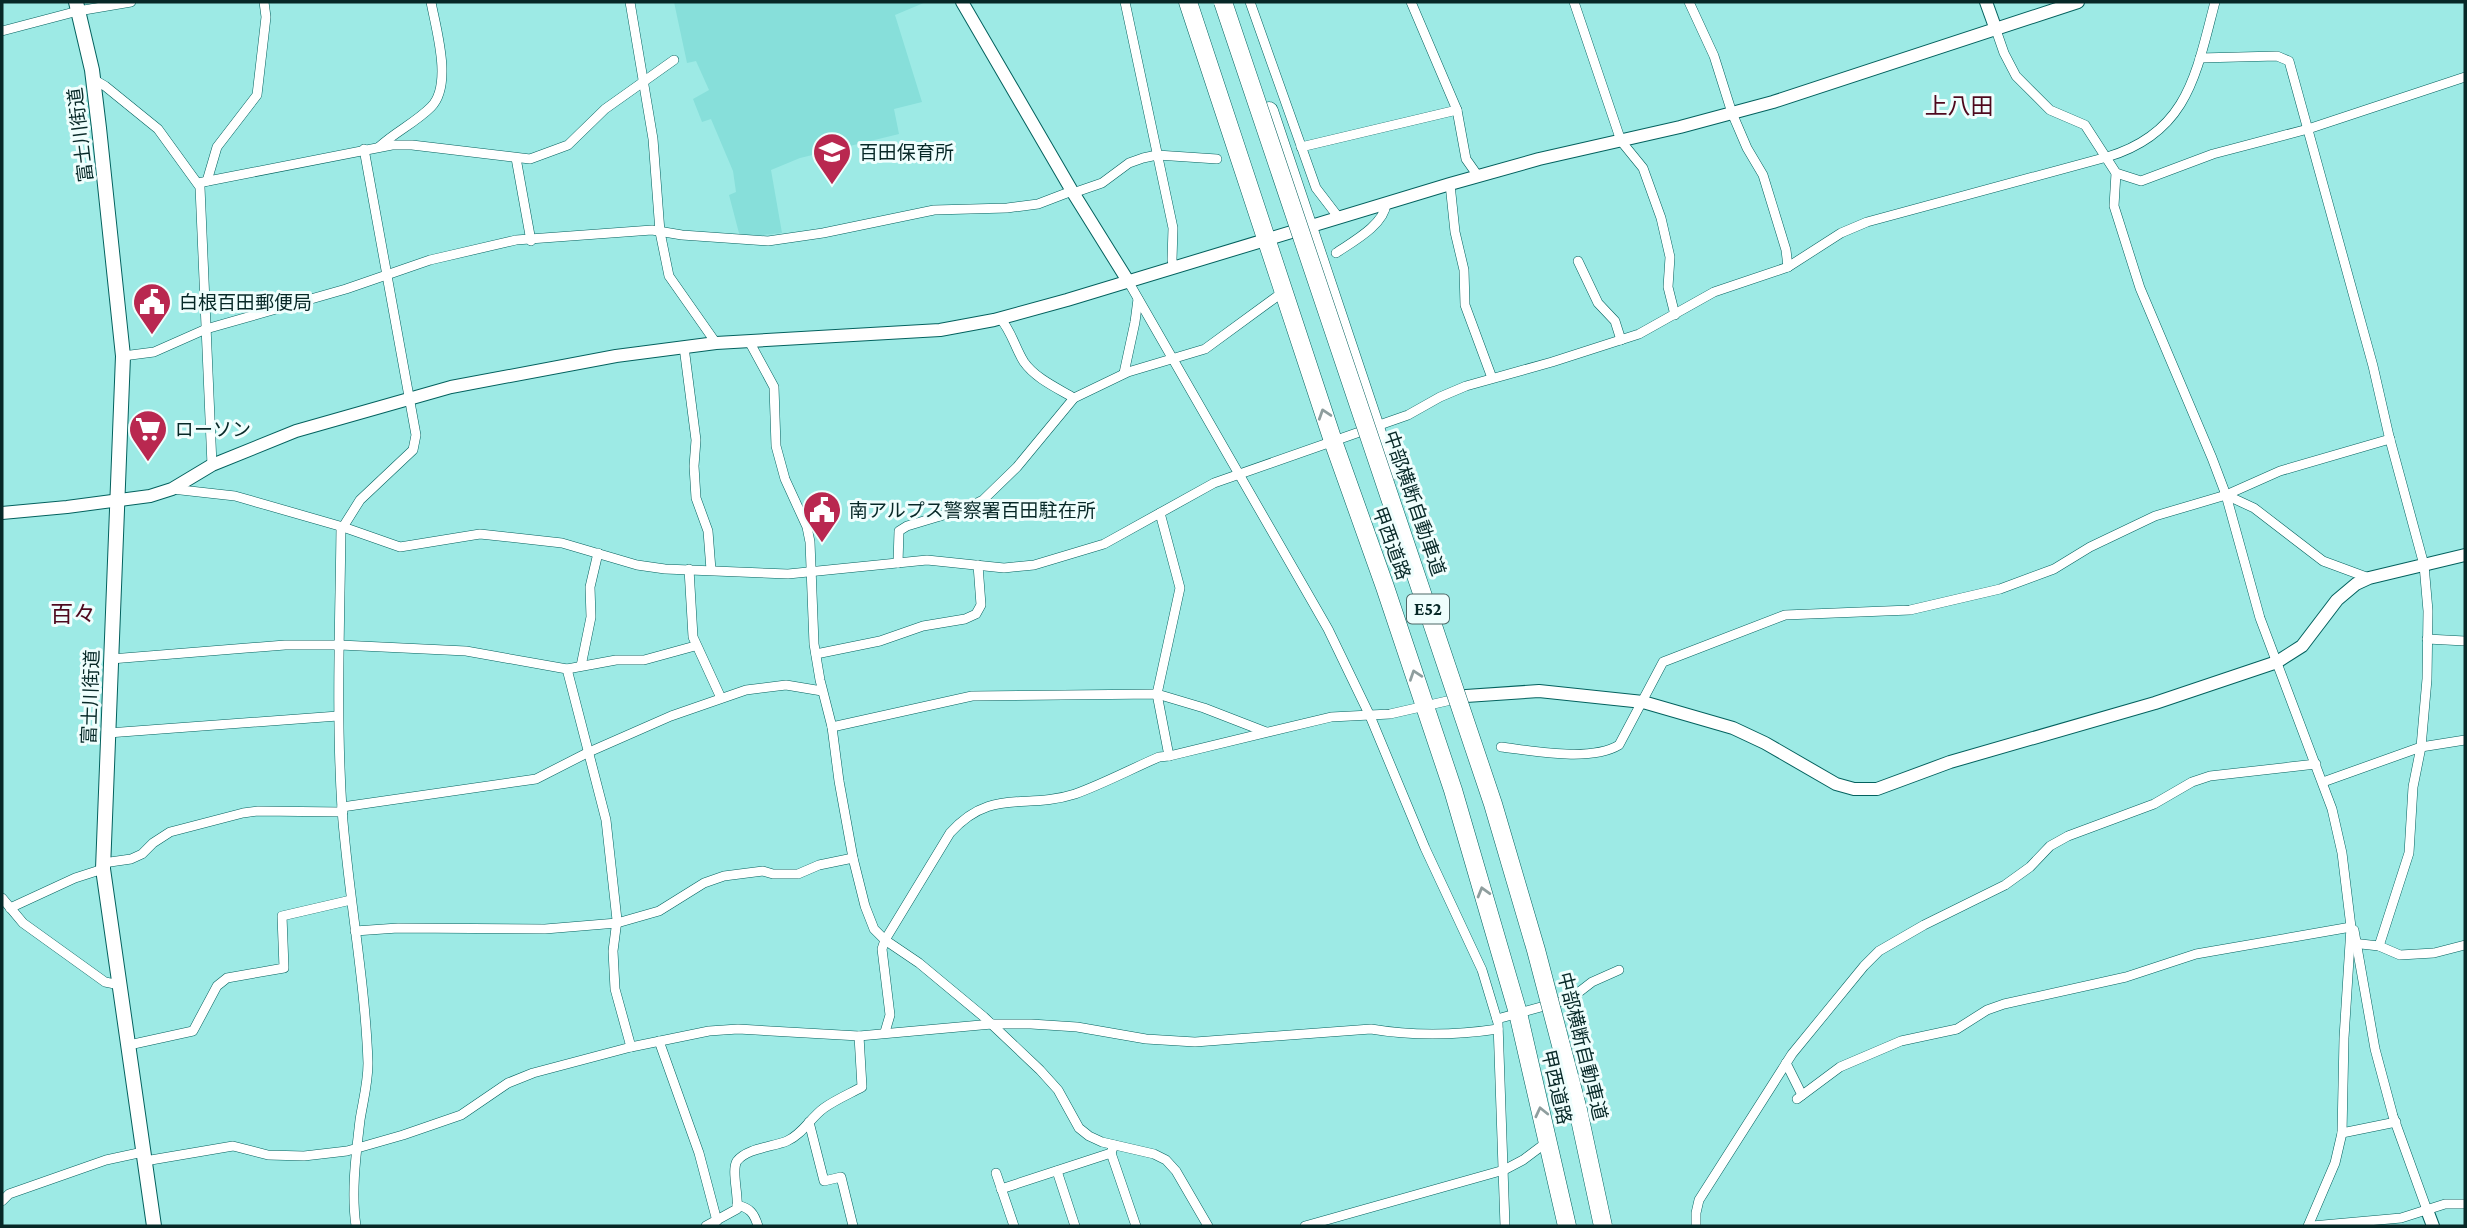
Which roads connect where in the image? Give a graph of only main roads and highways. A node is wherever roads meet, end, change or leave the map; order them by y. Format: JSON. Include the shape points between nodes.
{"nodes":[{"id":1,"x":1188,"y":2,"type":"edge"},
{"id":2,"x":1215,"y":2,"type":"edge"},
{"id":3,"x":1223,"y":2,"type":"edge"},
{"id":4,"x":1231,"y":2,"type":"edge"},
{"id":5,"x":77,"y":6,"type":"edge"},
{"id":6,"x":154,"y":1226,"type":"edge"},
{"id":7,"x":1567,"y":1226,"type":"edge"},
{"id":8,"x":1594,"y":1226,"type":"edge"},
{"id":9,"x":1603,"y":1226,"type":"edge"},
{"id":10,"x":1609,"y":1226,"type":"edge"}],
"edges":[{"from":7,"to":1,"type":"highway","name":"甲西道路","one_way":true,"via":[[1518,1013],[1426,706]]},
{"from":2,"to":8,"type":"highway","name":"中部横断自動車道","number":"E52","via":[[1486,807],[1560,1074]]},
{"from":3,"to":9,"type":"highway","name":"中部横断自動車道","number":"E52","bridge":true,"via":[[1493,804],[1540,963]]},
{"from":4,"to":10,"type":"highway","name":"甲西道路","via":[[1466,696],[1557,1003]]},
{"from":5,"to":6,"type":"main road","name":"富士川街道","via":[[93,79],[122,356],[103,866]]}]}
